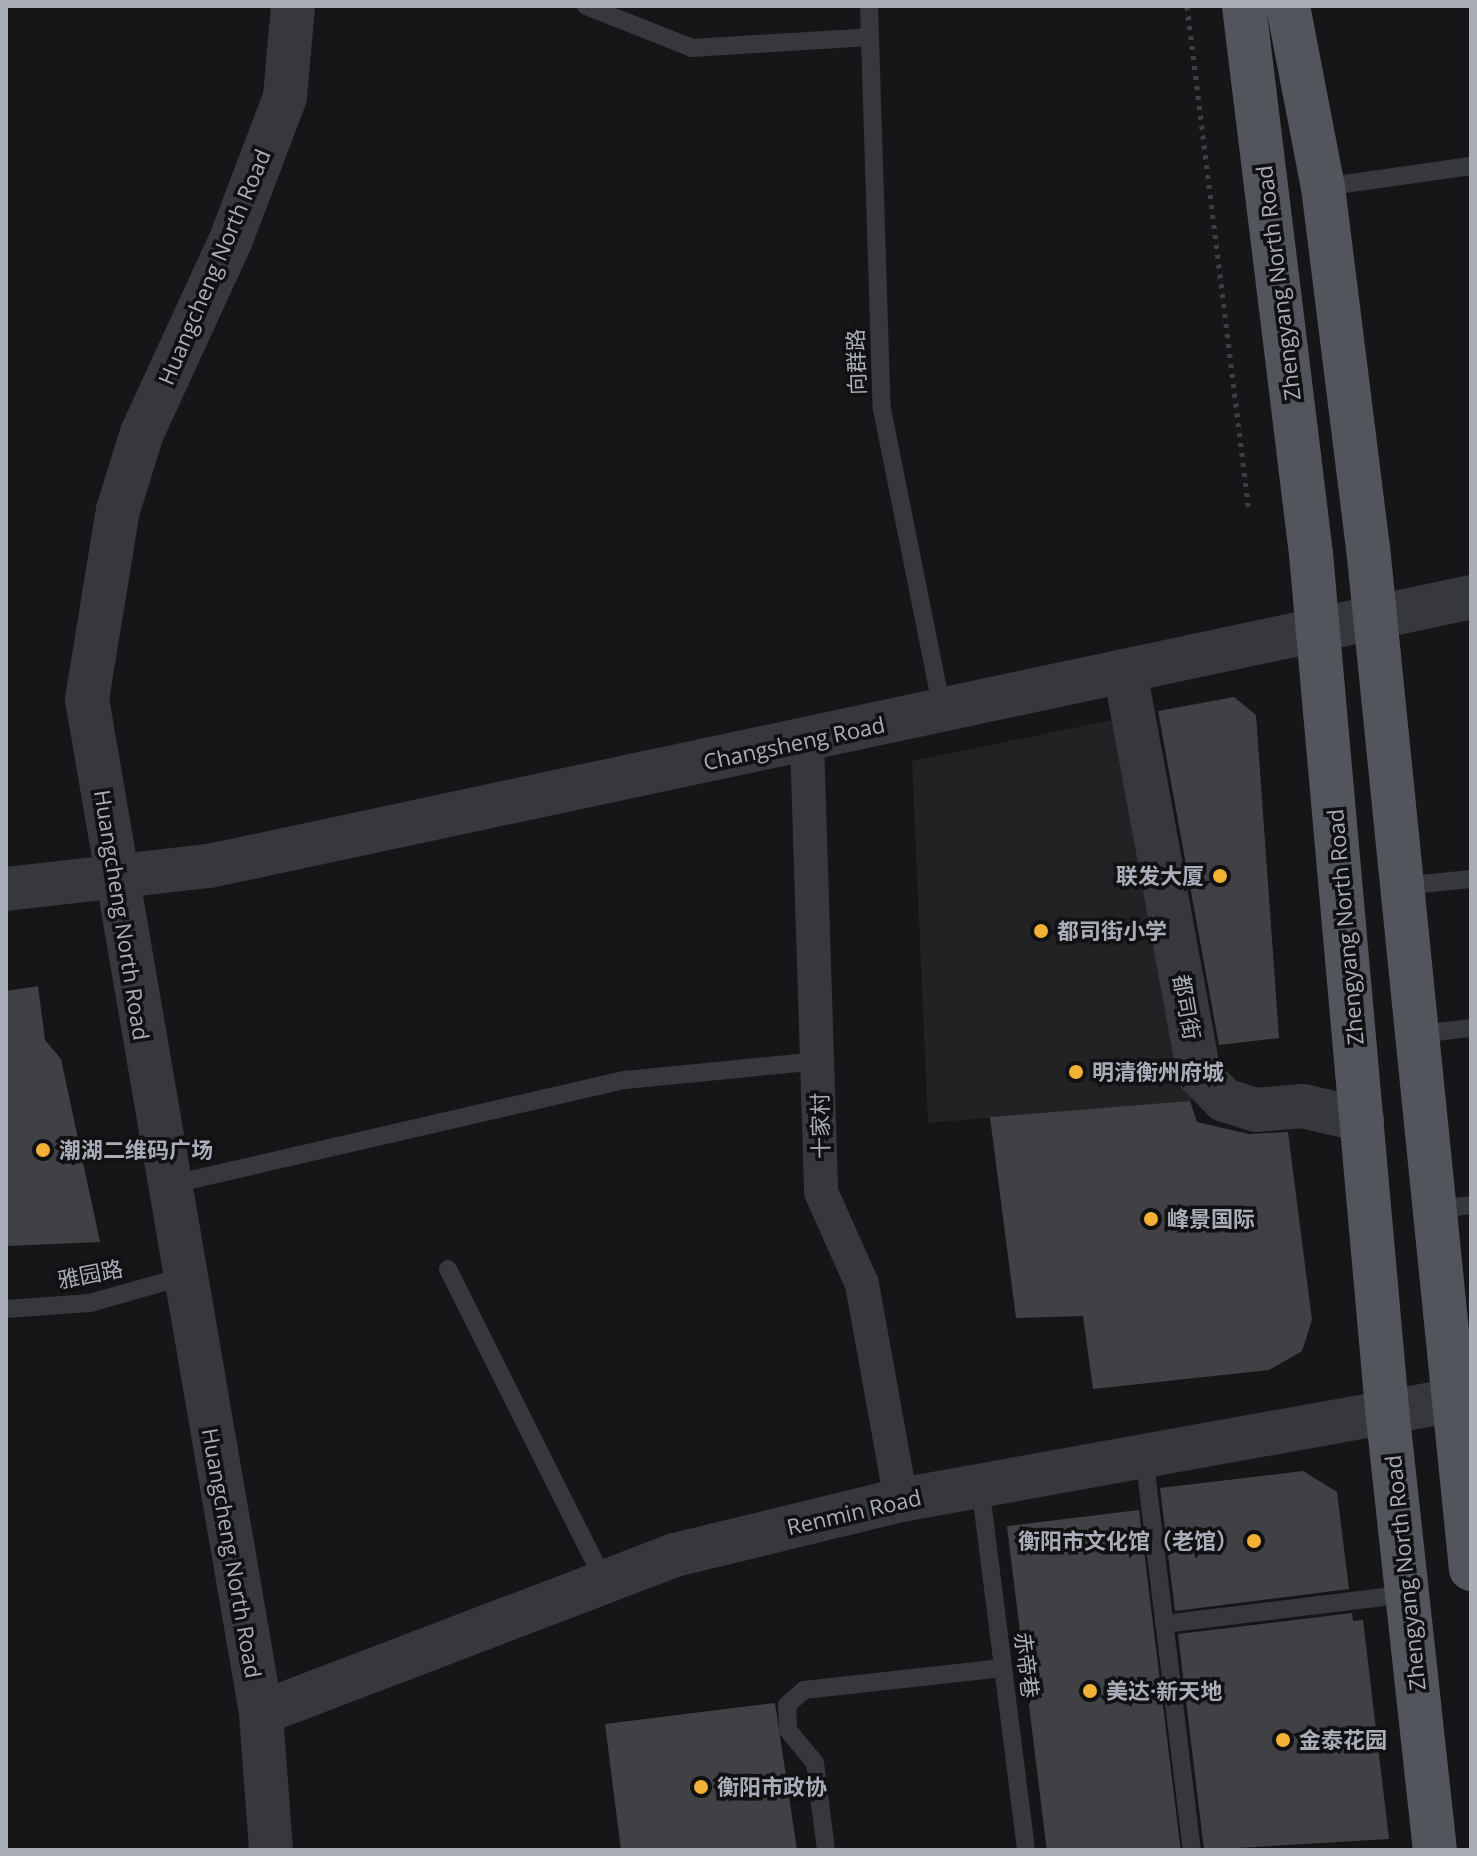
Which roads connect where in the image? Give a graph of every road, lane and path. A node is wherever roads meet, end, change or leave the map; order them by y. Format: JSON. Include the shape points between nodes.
{"nodes":[{"id":1,"x":293,"y":6,"type":"edge"},
{"id":2,"x":586,"y":6,"type":"edge"},
{"id":3,"x":870,"y":6,"type":"edge"},
{"id":4,"x":1187,"y":6,"type":"edge"},
{"id":5,"x":1244,"y":6,"type":"edge"},
{"id":6,"x":1288,"y":6,"type":"edge"},
{"id":7,"x":870,"y":37,"type":"junction"},
{"id":8,"x":1471,"y":166,"type":"edge"},
{"id":9,"x":1323,"y":187,"type":"junction"},
{"id":10,"x":1249,"y":512,"type":"dead end"},
{"id":11,"x":1471,"y":597,"type":"edge"},
{"id":12,"x":1375,"y":618,"type":"junction"},
{"id":13,"x":1318,"y":630,"type":"junction"},
{"id":14,"x":1125,"y":671,"type":"junction"},
{"id":15,"x":942,"y":711,"type":"junction"},
{"id":16,"x":807,"y":741,"type":"junction"},
{"id":17,"x":6,"y":872,"type":"edge"},
{"id":18,"x":116,"y":876,"type":"junction"},
{"id":19,"x":1471,"y":879,"type":"edge"},
{"id":20,"x":1402,"y":886,"type":"junction"},
{"id":21,"x":6,"y":889,"type":"edge"},
{"id":22,"x":1471,"y":1028,"type":"edge"},
{"id":23,"x":1417,"y":1034,"type":"junction"},
{"id":24,"x":819,"y":1061,"type":"junction"},
{"id":25,"x":1362,"y":1120,"type":"junction"},
{"id":26,"x":166,"y":1185,"type":"junction"},
{"id":27,"x":1453,"y":1207,"type":"edge"},
{"id":28,"x":448,"y":1269,"type":"dead end"},
{"id":29,"x":182,"y":1277,"type":"junction"},
{"id":30,"x":6,"y":1309,"type":"edge"},
{"id":31,"x":1463,"y":1398,"type":"edge"},
{"id":32,"x":1387,"y":1409,"type":"junction"},
{"id":33,"x":1144,"y":1455,"type":"junction"},
{"id":34,"x":980,"y":1485,"type":"junction"},
{"id":35,"x":901,"y":1500,"type":"junction"},
{"id":36,"x":1471,"y":1569,"type":"edge"},
{"id":37,"x":605,"y":1582,"type":"junction"},
{"id":38,"x":1407,"y":1594,"type":"junction"},
{"id":39,"x":1164,"y":1624,"type":"junction"},
{"id":40,"x":1003,"y":1668,"type":"junction"},
{"id":41,"x":261,"y":1713,"type":"junction"},
{"id":42,"x":1020,"y":1849,"type":"edge"},
{"id":43,"x":271,"y":1850,"type":"edge"},
{"id":44,"x":826,"y":1850,"type":"edge"},
{"id":45,"x":1192,"y":1850,"type":"edge"},
{"id":46,"x":1435,"y":1850,"type":"edge"}],
"edges":[{"from":1,"to":18,"type":"street","name":"Huangcheng North Road","via":[[285,97],[230,242],[142,433],[97,605],[87,699]]},
{"from":2,"to":7,"type":"lane","via":[[692,48]]},
{"from":3,"to":7,"type":"lane","name":"向群路"},
{"from":4,"to":10,"type":"path"},
{"from":5,"to":13,"type":"main road","name":"Zhengyang North Road"},
{"from":6,"to":9,"type":"main road"},
{"from":7,"to":15,"type":"lane","name":"向群路","via":[[882,409]]},
{"from":8,"to":9,"type":"lane"},
{"from":9,"to":12,"type":"main road"},
{"from":11,"to":12,"type":"street","name":"Changsheng Road"},
{"from":12,"to":13,"type":"street","name":"Changsheng Road"},
{"from":12,"to":20,"type":"main road"},
{"from":13,"to":14,"type":"street","name":"Changsheng Road"},
{"from":13,"to":25,"type":"main road","name":"Zhengyang North Road"},
{"from":14,"to":15,"type":"street","name":"Changsheng Road"},
{"from":14,"to":25,"type":"street","name":"都司街","via":[[1199,1074],[1224,1100],[1256,1110],[1303,1106]]},
{"from":15,"to":16,"type":"street","name":"Changsheng Road"},
{"from":16,"to":18,"type":"street","name":"Changsheng Road","via":[[209,866]]},
{"from":16,"to":24,"type":"street","name":"十家村"},
{"from":17,"to":18,"type":"street","name":"Changsheng Road"},
{"from":18,"to":21,"type":"street","name":"Changsheng Road"},
{"from":18,"to":26,"type":"street","name":"Huangcheng North Road"},
{"from":19,"to":20,"type":"lane"},
{"from":20,"to":23,"type":"main road"},
{"from":22,"to":23,"type":"lane"},
{"from":23,"to":27,"type":"main road"},
{"from":24,"to":26,"type":"lane","via":[[625,1080]]},
{"from":24,"to":35,"type":"street","name":"十家村","via":[[821,1192],[862,1284]]},
{"from":25,"to":32,"type":"main road","name":"Zhengyang North Road"},
{"from":26,"to":29,"type":"street","name":"Huangcheng North Road"},
{"from":27,"to":31,"type":"main road"},
{"from":28,"to":37,"type":"lane"},
{"from":29,"to":30,"type":"lane","name":"雅园路","via":[[90,1303]]},
{"from":29,"to":41,"type":"street","name":"Huangcheng North Road"},
{"from":31,"to":32,"type":"street","name":"Renmin Road"},
{"from":31,"to":36,"type":"main road"},
{"from":32,"to":33,"type":"street","name":"Renmin Road"},
{"from":32,"to":38,"type":"main road","name":"Zhengyang North Road"},
{"from":33,"to":34,"type":"street","name":"Renmin Road"},
{"from":33,"to":39,"type":"lane"},
{"from":34,"to":35,"type":"street","name":"Renmin Road"},
{"from":34,"to":40,"type":"lane","name":"赤帝巷"},
{"from":35,"to":37,"type":"street","name":"Renmin Road","via":[[675,1555]]},
{"from":37,"to":41,"type":"street","name":"Renmin Road"},
{"from":38,"to":39,"type":"lane"},
{"from":38,"to":46,"type":"main road","name":"Zhengyang North Road"},
{"from":39,"to":45,"type":"lane"},
{"from":40,"to":42,"type":"lane","name":"赤帝巷"},
{"from":40,"to":44,"type":"lane","via":[[804,1690],[787,1705],[788,1730],[815,1763]]},
{"from":41,"to":43,"type":"street","name":"Huangcheng North Road"}]}
